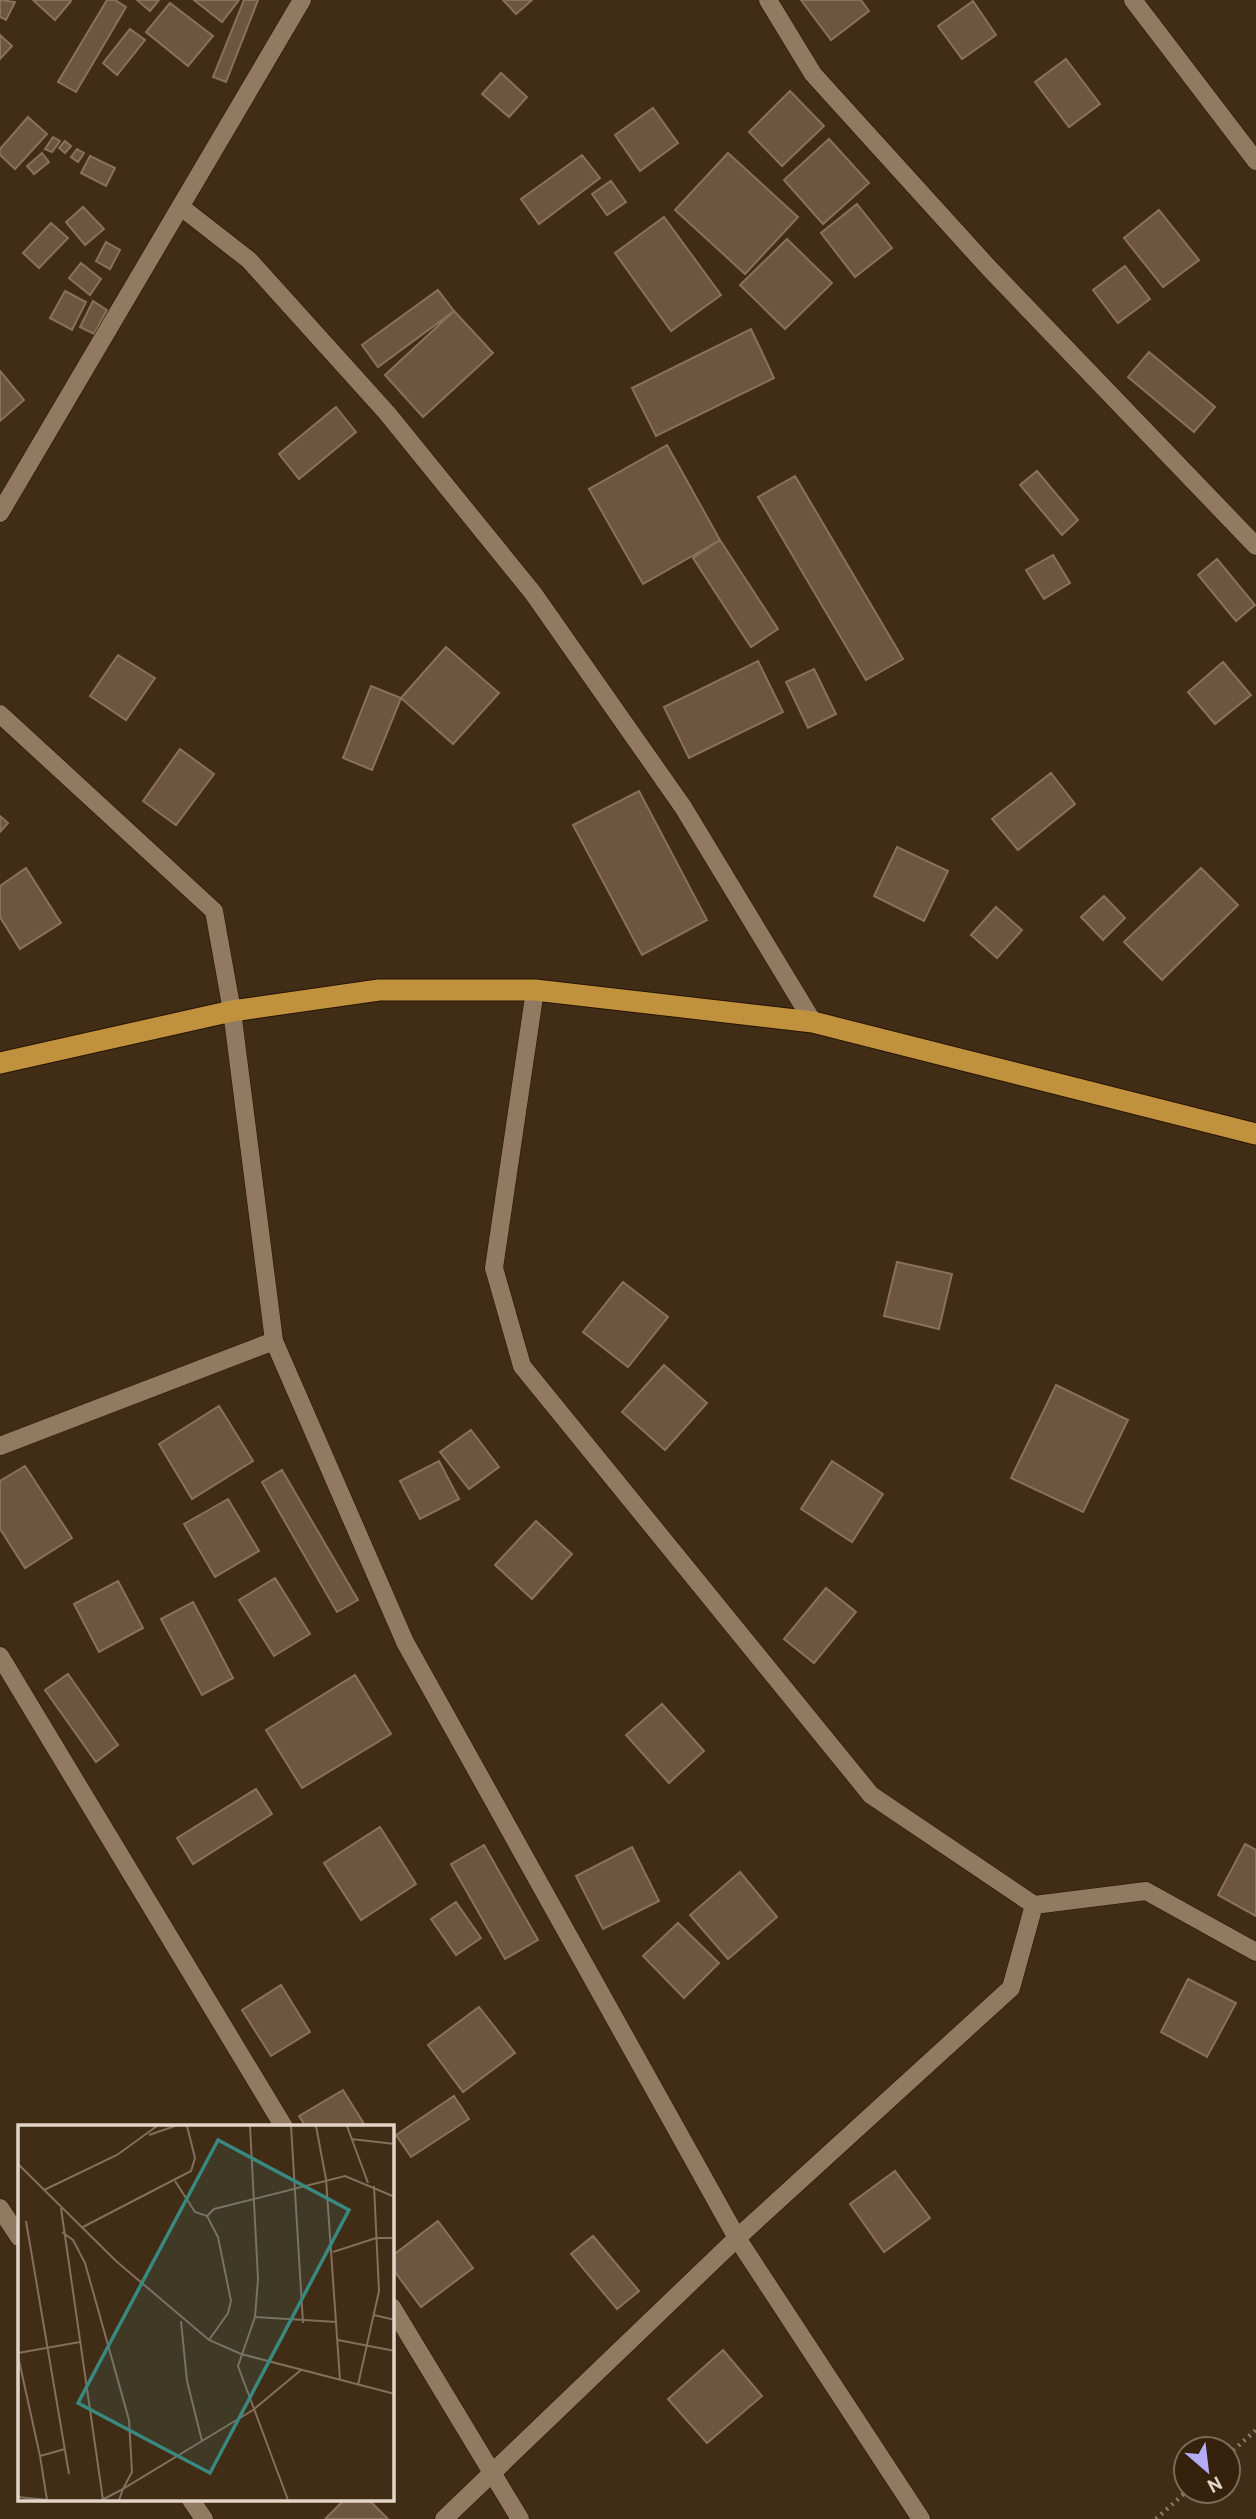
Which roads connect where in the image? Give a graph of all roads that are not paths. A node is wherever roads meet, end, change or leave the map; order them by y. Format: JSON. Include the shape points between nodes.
{"nodes":[{"id":1,"x":302,"y":0,"type":"edge"},
{"id":2,"x":768,"y":0,"type":"edge"},
{"id":3,"x":1133,"y":0,"type":"edge"},
{"id":4,"x":1256,"y":161,"type":"edge"},
{"id":5,"x":181,"y":207,"type":"junction"},
{"id":6,"x":0,"y":513,"type":"edge"},
{"id":7,"x":1256,"y":545,"type":"edge"},
{"id":8,"x":0,"y":714,"type":"edge"},
{"id":9,"x":534,"y":990,"type":"junction"},
{"id":10,"x":232,"y":1011,"type":"junction"},
{"id":11,"x":813,"y":1022,"type":"junction"},
{"id":12,"x":0,"y":1063,"type":"edge"},
{"id":13,"x":1256,"y":1134,"type":"edge"},
{"id":14,"x":274,"y":1340,"type":"junction"},
{"id":15,"x":0,"y":1446,"type":"edge"},
{"id":16,"x":0,"y":1656,"type":"edge"},
{"id":17,"x":1034,"y":1905,"type":"junction"},
{"id":18,"x":1256,"y":1952,"type":"edge"},
{"id":19,"x":283,"y":2125,"type":"edge"},
{"id":20,"x":0,"y":2208,"type":"edge"},
{"id":21,"x":18,"y":2235,"type":"edge"},
{"id":22,"x":737,"y":2238,"type":"junction"},
{"id":23,"x":394,"y":2310,"type":"edge"},
{"id":24,"x":493,"y":2475,"type":"junction"},
{"id":25,"x":192,"y":2502,"type":"edge"},
{"id":26,"x":204,"y":2519,"type":"edge"},
{"id":27,"x":444,"y":2519,"type":"edge"},
{"id":28,"x":520,"y":2519,"type":"edge"},
{"id":29,"x":921,"y":2519,"type":"edge"}],
"edges":[{"from":1,"to":5,"type":"street"},
{"from":2,"to":7,"type":"street","via":[[813,75],[988,267]]},
{"from":3,"to":4,"type":"street"},
{"from":5,"to":6,"type":"street"},
{"from":5,"to":11,"type":"street","via":[[249,260],[387,413],[533,593],[683,807]]},
{"from":8,"to":10,"type":"street","via":[[214,911]]},
{"from":9,"to":10,"type":"highway","via":[[379,990]]},
{"from":9,"to":11,"type":"highway"},
{"from":9,"to":17,"type":"street","via":[[495,1268],[522,1366],[871,1795]]},
{"from":10,"to":12,"type":"highway"},
{"from":10,"to":14,"type":"street"},
{"from":11,"to":13,"type":"highway"},
{"from":14,"to":15,"type":"street"},
{"from":14,"to":22,"type":"street","via":[[405,1642]]},
{"from":16,"to":19,"type":"street"},
{"from":17,"to":18,"type":"street","via":[[1146,1891]]},
{"from":17,"to":22,"type":"street","via":[[1011,1988]]},
{"from":20,"to":21,"type":"street"},
{"from":22,"to":24,"type":"street"},
{"from":22,"to":29,"type":"street"},
{"from":23,"to":24,"type":"street"},
{"from":24,"to":27,"type":"street"},
{"from":24,"to":28,"type":"street"},
{"from":25,"to":26,"type":"street"}]}
